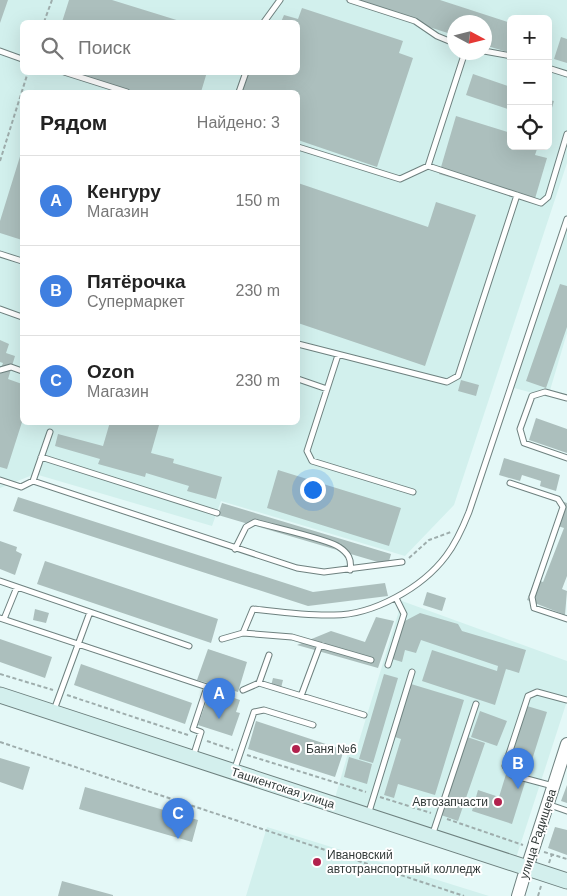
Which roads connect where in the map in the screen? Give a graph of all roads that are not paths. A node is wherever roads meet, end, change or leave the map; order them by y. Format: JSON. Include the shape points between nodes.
{"nodes":[{"id":1,"x":280,"y":0,"type":"edge"},
{"id":2,"x":350,"y":0,"type":"edge"},
{"id":3,"x":265,"y":20,"type":"edge"},
{"id":4,"x":447,"y":40,"type":"edge"},
{"id":5,"x":0,"y":51,"type":"edge"},
{"id":6,"x":492,"y":52,"type":"edge"},
{"id":7,"x":507,"y":55,"type":"edge"},
{"id":8,"x":20,"y":58,"type":"edge"},
{"id":9,"x":462,"y":60,"type":"edge"},
{"id":10,"x":552,"y":69,"type":"edge"},
{"id":11,"x":567,"y":74,"type":"edge"},
{"id":12,"x":73,"y":75,"type":"edge"},
{"id":13,"x":245,"y":75,"type":"edge"},
{"id":14,"x":121,"y":90,"type":"edge"},
{"id":15,"x":240,"y":90,"type":"edge"},
{"id":16,"x":567,"y":134,"type":"edge"},
{"id":17,"x":300,"y":148,"type":"edge"},
{"id":18,"x":428,"y":166,"type":"junction"},
{"id":19,"x":517,"y":195,"type":"junction"},
{"id":20,"x":567,"y":219,"type":"edge"},
{"id":21,"x":0,"y":254,"type":"edge"},
{"id":22,"x":20,"y":260,"type":"edge"},
{"id":23,"x":0,"y":309,"type":"edge"},
{"id":24,"x":20,"y":315,"type":"edge"},
{"id":25,"x":300,"y":345,"type":"edge"},
{"id":26,"x":338,"y":355,"type":"junction"},
{"id":27,"x":0,"y":370,"type":"edge"},
{"id":28,"x":20,"y":370,"type":"edge"},
{"id":29,"x":300,"y":380,"type":"edge"},
{"id":30,"x":327,"y":389,"type":"junction"},
{"id":31,"x":567,"y":398,"type":"edge"},
{"id":32,"x":50,"y":432,"type":"dead end"},
{"id":33,"x":41,"y":457,"type":"junction"},
{"id":34,"x":567,"y":458,"type":"edge"},
{"id":35,"x":0,"y":480,"type":"edge"},
{"id":36,"x":33,"y":481,"type":"junction"},
{"id":37,"x":510,"y":483,"type":"dead end"},
{"id":38,"x":414,"y":492,"type":"dead end"},
{"id":39,"x":218,"y":514,"type":"dead end"},
{"id":40,"x":235,"y":549,"type":"junction"},
{"id":41,"x":402,"y":562,"type":"dead end"},
{"id":42,"x":350,"y":570,"type":"junction"},
{"id":43,"x":0,"y":581,"type":"edge"},
{"id":44,"x":17,"y":588,"type":"junction"},
{"id":45,"x":396,"y":598,"type":"junction"},
{"id":46,"x":90,"y":612,"type":"junction"},
{"id":47,"x":2,"y":619,"type":"edge"},
{"id":48,"x":567,"y":619,"type":"edge"},
{"id":49,"x":243,"y":633,"type":"junction"},
{"id":50,"x":222,"y":639,"type":"dead end"},
{"id":51,"x":79,"y":644,"type":"junction"},
{"id":52,"x":320,"y":645,"type":"junction"},
{"id":53,"x":189,"y":646,"type":"dead end"},
{"id":54,"x":269,"y":655,"type":"dead end"},
{"id":55,"x":371,"y":660,"type":"dead end"},
{"id":56,"x":388,"y":665,"type":"dead end"},
{"id":57,"x":412,"y":672,"type":"dead end"},
{"id":58,"x":259,"y":684,"type":"junction"},
{"id":59,"x":244,"y":690,"type":"dead end"},
{"id":60,"x":0,"y":695,"type":"edge"},
{"id":61,"x":302,"y":696,"type":"junction"},
{"id":62,"x":567,"y":700,"type":"edge"},
{"id":63,"x":476,"y":704,"type":"dead end"},
{"id":64,"x":0,"y":705,"type":"edge"},
{"id":65,"x":53,"y":712,"type":"junction"},
{"id":66,"x":364,"y":715,"type":"dead end"},
{"id":67,"x":313,"y":725,"type":"dead end"},
{"id":68,"x":567,"y":744,"type":"edge"},
{"id":69,"x":192,"y":758,"type":"junction"},
{"id":70,"x":234,"y":772,"type":"junction"},
{"id":71,"x":553,"y":786,"type":"junction"},
{"id":72,"x":547,"y":804,"type":"junction"},
{"id":73,"x":567,"y":811,"type":"edge"},
{"id":74,"x":368,"y":816,"type":"junction"},
{"id":75,"x":432,"y":837,"type":"junction"},
{"id":76,"x":526,"y":872,"type":"junction"},
{"id":77,"x":567,"y":880,"type":"edge"},
{"id":78,"x":567,"y":889,"type":"edge"},
{"id":79,"x":518,"y":896,"type":"edge"}],
"edges":[{"from":1,"to":3,"type":"lane"},
{"from":2,"to":4,"type":"lane","via":[[415,21]]},
{"from":5,"to":8,"type":"lane"},
{"from":6,"to":7,"type":"lane"},
{"from":9,"to":18,"type":"lane"},
{"from":10,"to":11,"type":"lane"},
{"from":12,"to":14,"type":"lane"},
{"from":13,"to":15,"type":"lane"},
{"from":16,"to":19,"type":"lane","via":[[548,197],[541,202]]},
{"from":17,"to":18,"type":"lane","via":[[400,179]]},
{"from":18,"to":19,"type":"lane"},
{"from":19,"to":26,"type":"lane","via":[[458,376],[447,382]]},
{"from":20,"to":45,"type":"lane","via":[[469,512],[437,567]]},
{"from":21,"to":22,"type":"lane"},
{"from":23,"to":24,"type":"lane"},
{"from":25,"to":26,"type":"lane"},
{"from":26,"to":30,"type":"lane"},
{"from":27,"to":28,"type":"lane","via":[[11,367]]},
{"from":29,"to":30,"type":"lane"},
{"from":30,"to":38,"type":"lane","via":[[307,451],[312,461]]},
{"from":31,"to":34,"type":"lane","via":[[545,392],[532,396],[520,429],[524,443]]},
{"from":32,"to":33,"type":"lane"},
{"from":33,"to":36,"type":"lane"},
{"from":33,"to":39,"type":"lane"},
{"from":35,"to":36,"type":"lane","via":[[21,487]]},
{"from":36,"to":40,"type":"lane"},
{"from":37,"to":48,"type":"lane","via":[[558,499],[563,507],[532,597],[534,608]]},
{"from":40,"to":42,"type":"lane","via":[[297,568],[324,572]]},
{"from":40,"to":42,"type":"lane","via":[[246,526],[255,522],[337,545],[349,556]]},
{"from":41,"to":42,"type":"lane"},
{"from":43,"to":44,"type":"lane"},
{"from":44,"to":46,"type":"lane"},
{"from":44,"to":47,"type":"lane"},
{"from":45,"to":49,"type":"lane","via":[[368,610],[335,615],[253,609]]},
{"from":45,"to":56,"type":"lane","via":[[404,614]]},
{"from":46,"to":51,"type":"lane"},
{"from":46,"to":53,"type":"lane"},
{"from":47,"to":51,"type":"lane"},
{"from":49,"to":50,"type":"lane"},
{"from":49,"to":52,"type":"lane","via":[[292,637]]},
{"from":51,"to":65,"type":"lane"},
{"from":51,"to":69,"type":"lane","via":[[207,687],[193,729],[201,732]]},
{"from":52,"to":55,"type":"lane"},
{"from":52,"to":61,"type":"lane"},
{"from":54,"to":58,"type":"lane"},
{"from":57,"to":74,"type":"lane"},
{"from":58,"to":59,"type":"lane"},
{"from":58,"to":61,"type":"lane"},
{"from":60,"to":65,"type":"main road","name":"Ташкентская улица"},
{"from":61,"to":66,"type":"lane"},
{"from":62,"to":71,"type":"lane","via":[[537,692],[528,696],[505,766],[512,775]]},
{"from":63,"to":75,"type":"lane"},
{"from":64,"to":76,"type":"main road","name":"Ташкентская улица"},
{"from":65,"to":69,"type":"main road","name":"Ташкентская улица"},
{"from":67,"to":70,"type":"lane","via":[[264,710],[254,712]]},
{"from":68,"to":71,"type":"street","name":"улица Радищева"},
{"from":69,"to":70,"type":"main road","name":"Ташкентская улица"},
{"from":70,"to":74,"type":"main road","name":"Ташкентская улица"},
{"from":71,"to":72,"type":"street","name":"улица Радищева"},
{"from":72,"to":73,"type":"lane"},
{"from":72,"to":76,"type":"street","name":"улица Радищева"},
{"from":74,"to":75,"type":"main road","name":"Ташкентская улица"},
{"from":75,"to":76,"type":"main road","name":"Ташкентская улица"},
{"from":76,"to":77,"type":"main road","name":"Ташкентская улица"},
{"from":76,"to":78,"type":"main road","name":"Ташкентская улица"},
{"from":76,"to":79,"type":"street","name":"улица Радищева"}]}
